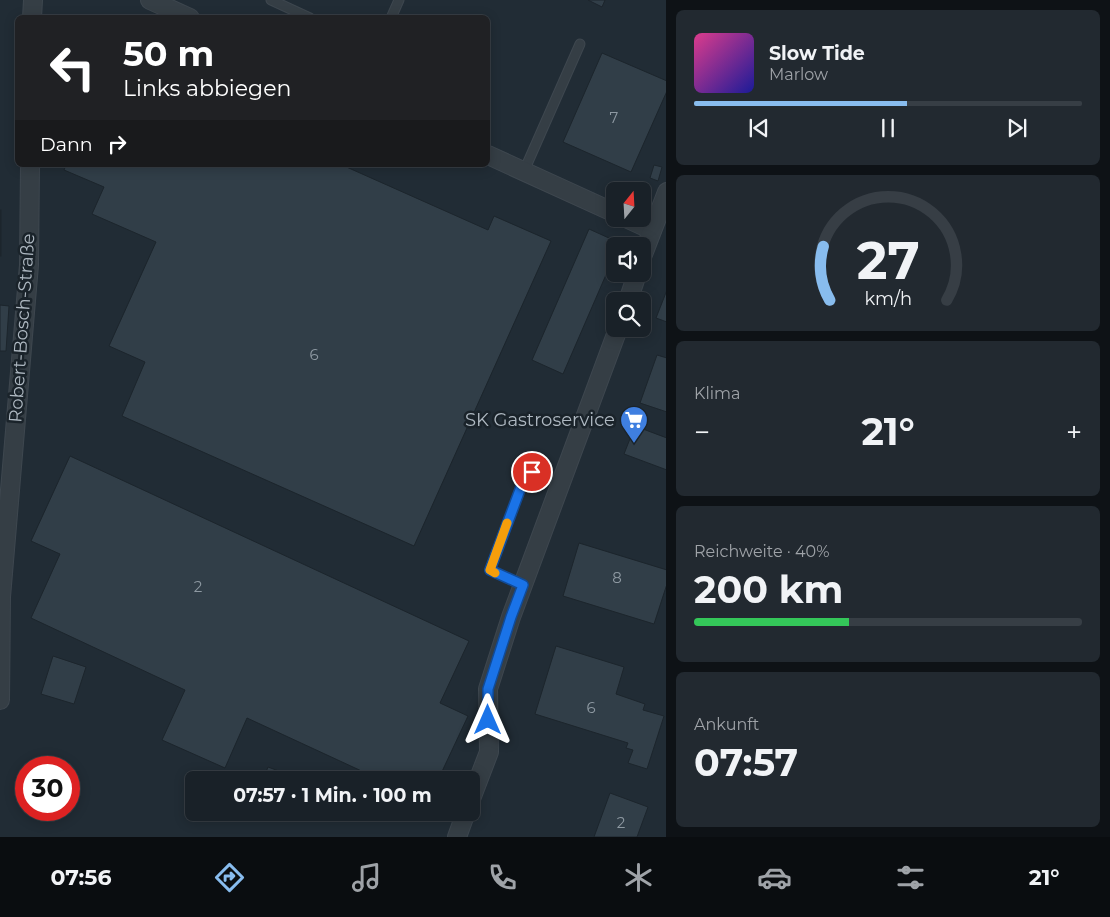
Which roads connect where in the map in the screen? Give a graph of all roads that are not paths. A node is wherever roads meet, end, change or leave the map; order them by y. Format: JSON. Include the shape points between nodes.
{"nodes":[{"id":1,"x":33,"y":0,"type":"edge"},
{"id":2,"x":150,"y":0,"type":"edge"},
{"id":3,"x":271,"y":0,"type":"edge"},
{"id":4,"x":399,"y":0,"type":"edge"},
{"id":5,"x":32,"y":15,"type":"edge"},
{"id":6,"x":183,"y":15,"type":"edge"},
{"id":7,"x":304,"y":15,"type":"edge"},
{"id":8,"x":392,"y":15,"type":"edge"},
{"id":9,"x":580,"y":44,"type":"dead end"},
{"id":10,"x":490,"y":155,"type":"edge"},
{"id":11,"x":30,"y":167,"type":"edge"},
{"id":12,"x":524,"y":171,"type":"junction"},
{"id":13,"x":666,"y":192,"type":"edge"},
{"id":14,"x":606,"y":209,"type":"edge"},
{"id":15,"x":648,"y":228,"type":"edge"},
{"id":16,"x":652,"y":230,"type":"junction"},
{"id":17,"x":649,"y":237,"type":"edge"},
{"id":18,"x":615,"y":337,"type":"edge"},
{"id":19,"x":7,"y":450,"type":"edge"},
{"id":20,"x":532,"y":472,"type":"dead end"},
{"id":21,"x":523,"y":585,"type":"junction"},
{"id":22,"x":0,"y":700,"type":"edge"},
{"id":23,"x":480,"y":776,"type":"edge"},
{"id":24,"x":463,"y":821,"type":"edge"},
{"id":25,"x":457,"y":837,"type":"edge"}],
"edges":[{"from":1,"to":5,"type":"street"},
{"from":2,"to":6,"type":"street"},
{"from":3,"to":7,"type":"lane"},
{"from":4,"to":8,"type":"lane"},
{"from":9,"to":12,"type":"lane"},
{"from":10,"to":12,"type":"street"},
{"from":11,"to":19,"type":"street","name":"Robert-Bosch-Straße","via":[[30,265]]},
{"from":12,"to":14,"type":"street"},
{"from":13,"to":16,"type":"street"},
{"from":15,"to":16,"type":"street"},
{"from":16,"to":17,"type":"street"},
{"from":18,"to":21,"type":"street"},
{"from":19,"to":22,"type":"street","name":"Robert-Bosch-Straße"},
{"from":20,"to":21,"type":"lane","via":[[521,487],[490,570]]},
{"from":21,"to":23,"type":"street","via":[[488,689],[489,752]]},
{"from":24,"to":25,"type":"street"}]}
